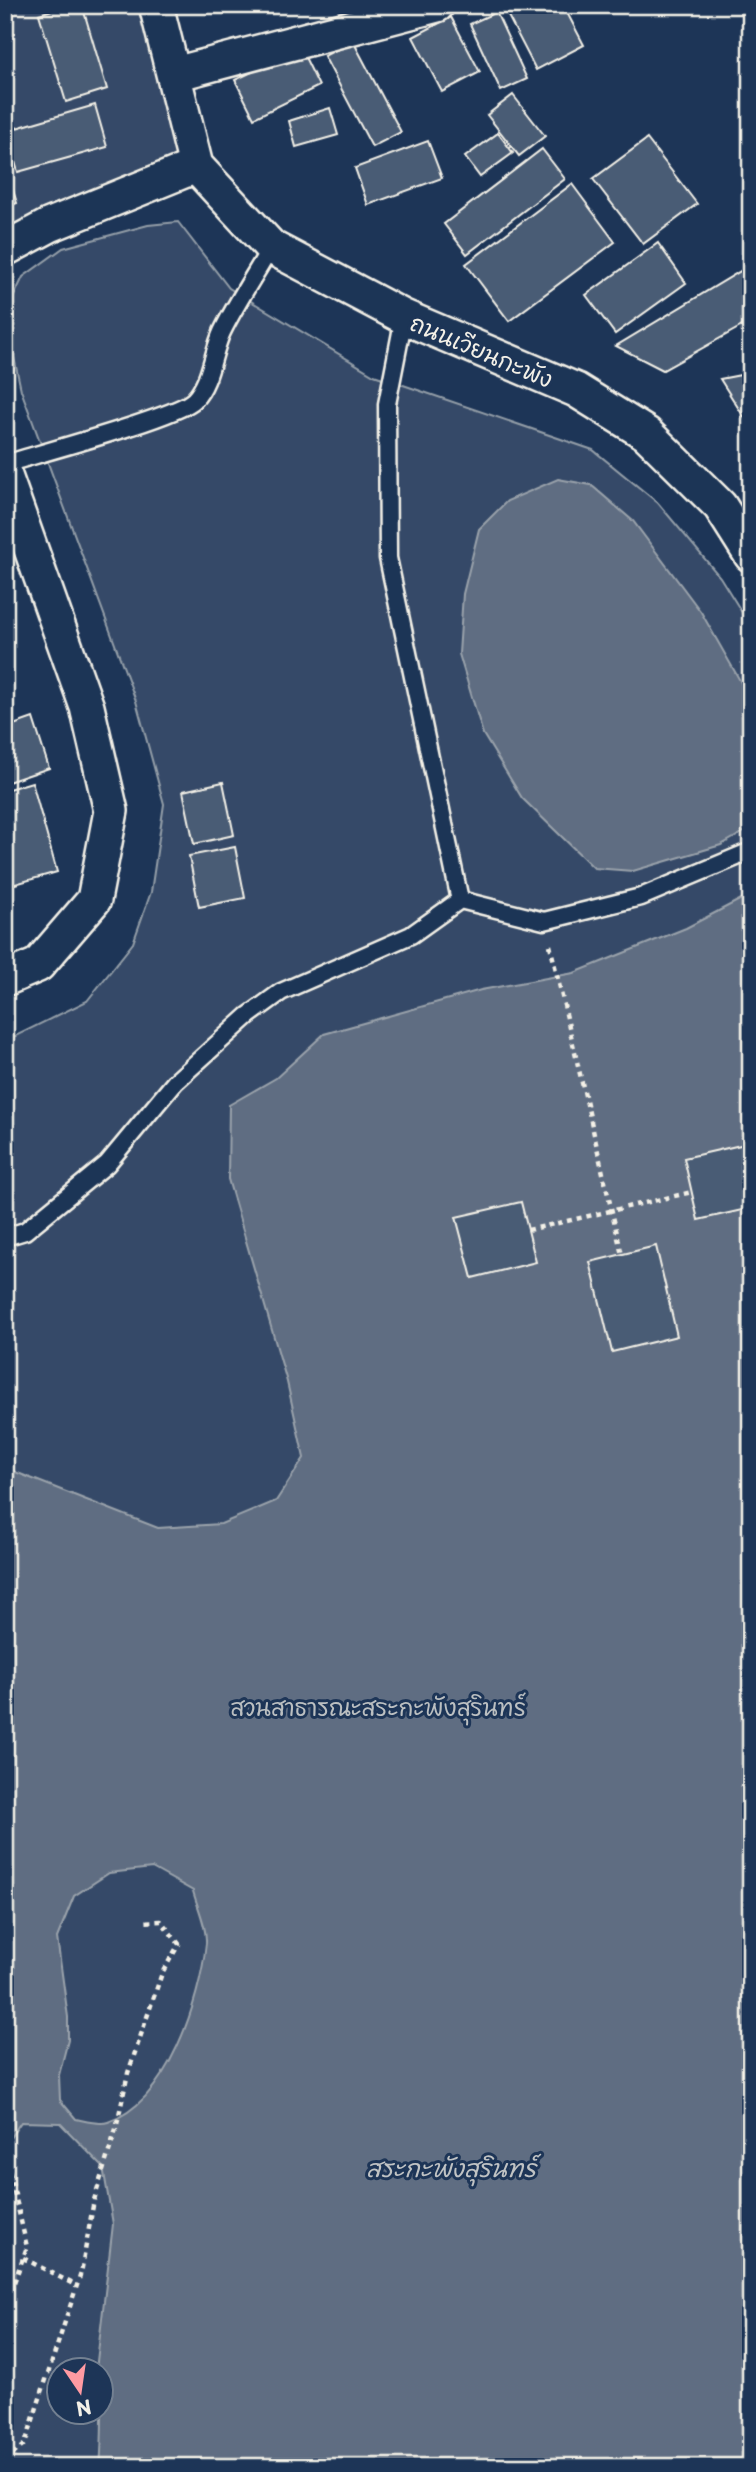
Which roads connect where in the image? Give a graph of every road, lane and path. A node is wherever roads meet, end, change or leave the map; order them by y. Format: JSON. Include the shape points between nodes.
{"nodes":[{"id":1,"x":156,"y":5,"type":"edge"},
{"id":2,"x":438,"y":5,"type":"edge"},
{"id":3,"x":175,"y":74,"type":"junction"},
{"id":4,"x":196,"y":166,"type":"junction"},
{"id":5,"x":271,"y":247,"type":"junction"},
{"id":6,"x":5,"y":248,"type":"edge"},
{"id":7,"x":404,"y":317,"type":"junction"},
{"id":8,"x":5,"y":464,"type":"edge"},
{"id":9,"x":5,"y":475,"type":"edge"},
{"id":10,"x":751,"y":555,"type":"edge"},
{"id":11,"x":751,"y":850,"type":"edge"},
{"id":12,"x":460,"y":900,"type":"junction"},
{"id":13,"x":544,"y":920,"type":"junction"},
{"id":14,"x":5,"y":979,"type":"edge"},
{"id":15,"x":692,"y":1192,"type":"dead end"},
{"id":16,"x":611,"y":1210,"type":"junction"},
{"id":17,"x":528,"y":1230,"type":"dead end"},
{"id":18,"x":5,"y":1237,"type":"edge"},
{"id":19,"x":622,"y":1255,"type":"dead end"},
{"id":20,"x":143,"y":1922,"type":"dead end"},
{"id":21,"x":5,"y":2152,"type":"edge"},
{"id":22,"x":23,"y":2258,"type":"junction"},
{"id":23,"x":77,"y":2286,"type":"junction"},
{"id":24,"x":5,"y":2307,"type":"edge"},
{"id":25,"x":5,"y":2461,"type":"edge"}],
"edges":[{"from":1,"to":3,"type":"street","name":"ถนนเวียนกะพัง"},
{"from":2,"to":3,"type":"street"},
{"from":3,"to":4,"type":"street","name":"ถนนเวียนกะพัง"},
{"from":4,"to":5,"type":"street","name":"ถนนเวียนกะพัง"},
{"from":4,"to":6,"type":"street"},
{"from":5,"to":7,"type":"street","name":"ถนนเวียนกะพัง"},
{"from":5,"to":8,"type":"lane","via":[[223,330],[207,383],[192,402],[161,416]]},
{"from":7,"to":10,"type":"street","name":"ถนนเวียนกะพัง","via":[[576,390],[647,434],[720,506]]},
{"from":7,"to":12,"type":"lane","via":[[387,404],[388,558]]},
{"from":9,"to":14,"type":"street","via":[[87,707],[111,811],[93,900],[38,965]]},
{"from":11,"to":13,"type":"lane","via":[[641,897]]},
{"from":12,"to":13,"type":"lane"},
{"from":12,"to":18,"type":"lane","via":[[411,935],[281,992],[248,1016],[175,1082],[107,1164],[25,1231]]},
{"from":13,"to":16,"type":"path"},
{"from":15,"to":16,"type":"path"},
{"from":16,"to":17,"type":"path"},
{"from":16,"to":19,"type":"path"},
{"from":20,"to":23,"type":"path","via":[[161,1921],[179,1944],[162,1973],[128,2073]]},
{"from":21,"to":22,"type":"path","via":[[27,2247]]},
{"from":22,"to":23,"type":"path"},
{"from":22,"to":24,"type":"path"},
{"from":23,"to":25,"type":"path","via":[[25,2444]]}]}
